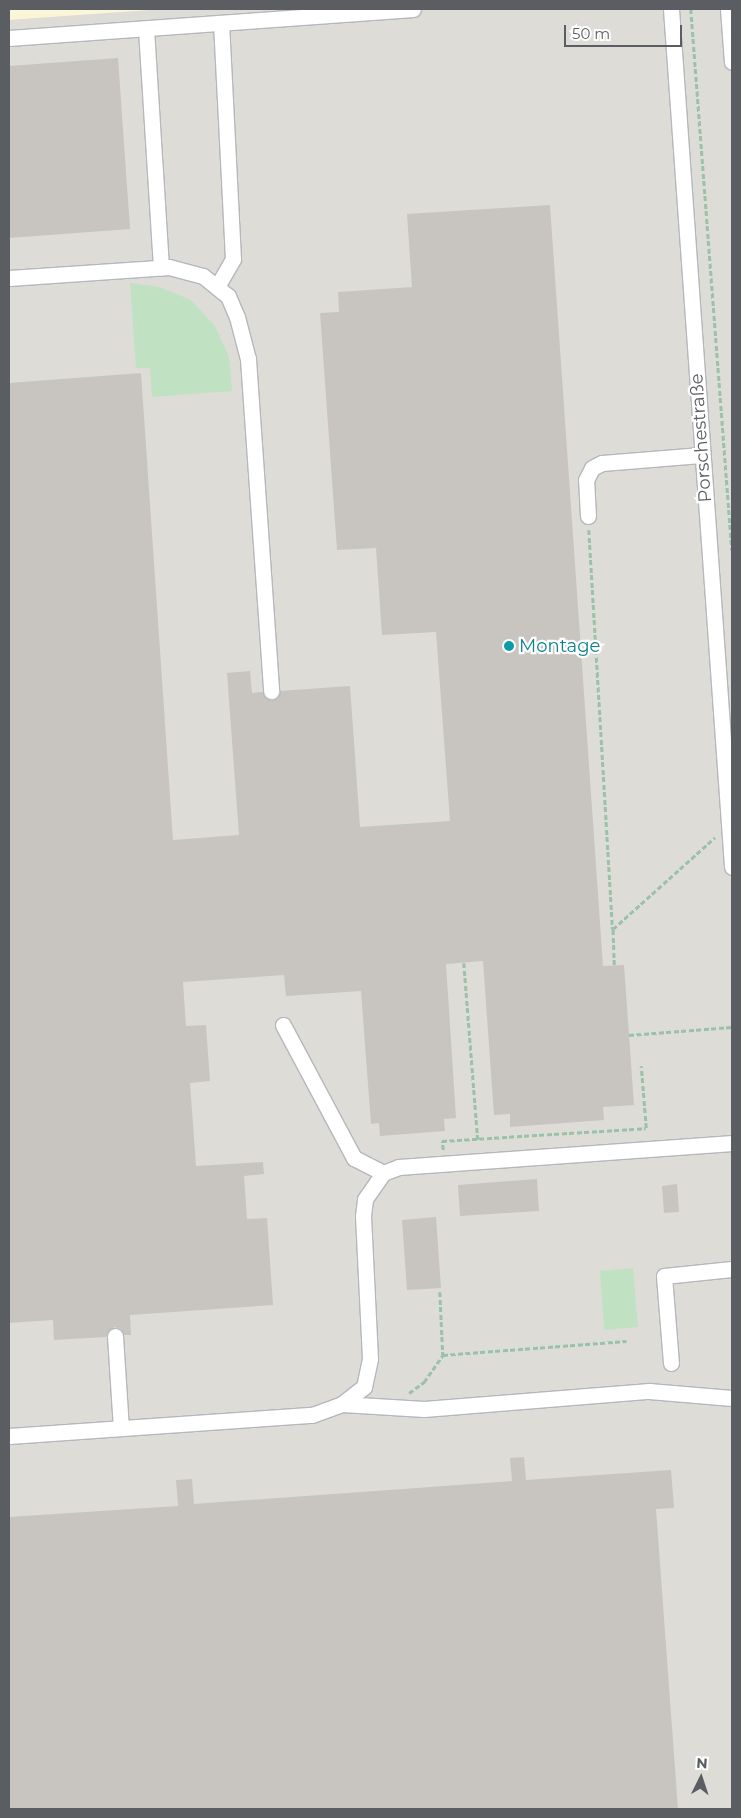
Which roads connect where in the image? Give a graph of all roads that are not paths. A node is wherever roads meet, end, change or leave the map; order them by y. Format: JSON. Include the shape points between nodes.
{"nodes":[{"id":1,"x":413,"y":9,"type":"edge"},
{"id":2,"x":671,"y":9,"type":"edge"},
{"id":3,"x":728,"y":9,"type":"edge"},
{"id":4,"x":221,"y":24,"type":"junction"},
{"id":5,"x":146,"y":29,"type":"junction"},
{"id":6,"x":9,"y":38,"type":"edge"},
{"id":7,"x":732,"y":62,"type":"edge"},
{"id":8,"x":161,"y":268,"type":"junction"},
{"id":9,"x":9,"y":278,"type":"edge"},
{"id":10,"x":218,"y":285,"type":"junction"},
{"id":11,"x":701,"y":455,"type":"junction"},
{"id":12,"x":588,"y":516,"type":"road end"},
{"id":13,"x":272,"y":691,"type":"dead end"},
{"id":14,"x":732,"y":867,"type":"edge"},
{"id":15,"x":283,"y":1025,"type":"dead end"},
{"id":16,"x":732,"y":1143,"type":"edge"},
{"id":17,"x":383,"y":1173,"type":"junction"},
{"id":18,"x":732,"y":1269,"type":"edge"},
{"id":19,"x":115,"y":1336,"type":"dead end"},
{"id":20,"x":671,"y":1363,"type":"dead end"},
{"id":21,"x":732,"y":1398,"type":"edge"},
{"id":22,"x":342,"y":1404,"type":"junction"},
{"id":23,"x":121,"y":1428,"type":"junction"},
{"id":24,"x":9,"y":1436,"type":"edge"}],
"edges":[{"from":1,"to":4,"type":"lane"},
{"from":2,"to":11,"type":"lane","name":"Porschestraße"},
{"from":3,"to":7,"type":"lane"},
{"from":4,"to":5,"type":"lane"},
{"from":4,"to":10,"type":"lane","via":[[233,259]]},
{"from":5,"to":6,"type":"lane"},
{"from":5,"to":8,"type":"lane"},
{"from":8,"to":9,"type":"lane"},
{"from":8,"to":10,"type":"lane","via":[[182,269]]},
{"from":10,"to":13,"type":"lane","via":[[228,296],[237,317],[248,359]]},
{"from":11,"to":12,"type":"lane","via":[[602,463],[592,468],[586,480]]},
{"from":11,"to":14,"type":"lane","name":"Porschestraße"},
{"from":15,"to":17,"type":"lane","via":[[354,1158]]},
{"from":16,"to":17,"type":"lane","via":[[399,1167]]},
{"from":17,"to":22,"type":"lane","via":[[365,1199],[363,1216],[370,1359],[364,1387]]},
{"from":18,"to":20,"type":"lane","via":[[664,1276]]},
{"from":19,"to":23,"type":"lane"},
{"from":21,"to":22,"type":"lane","via":[[649,1391],[391,1409]]},
{"from":22,"to":23,"type":"lane","via":[[312,1415]]},
{"from":23,"to":24,"type":"lane"}]}
